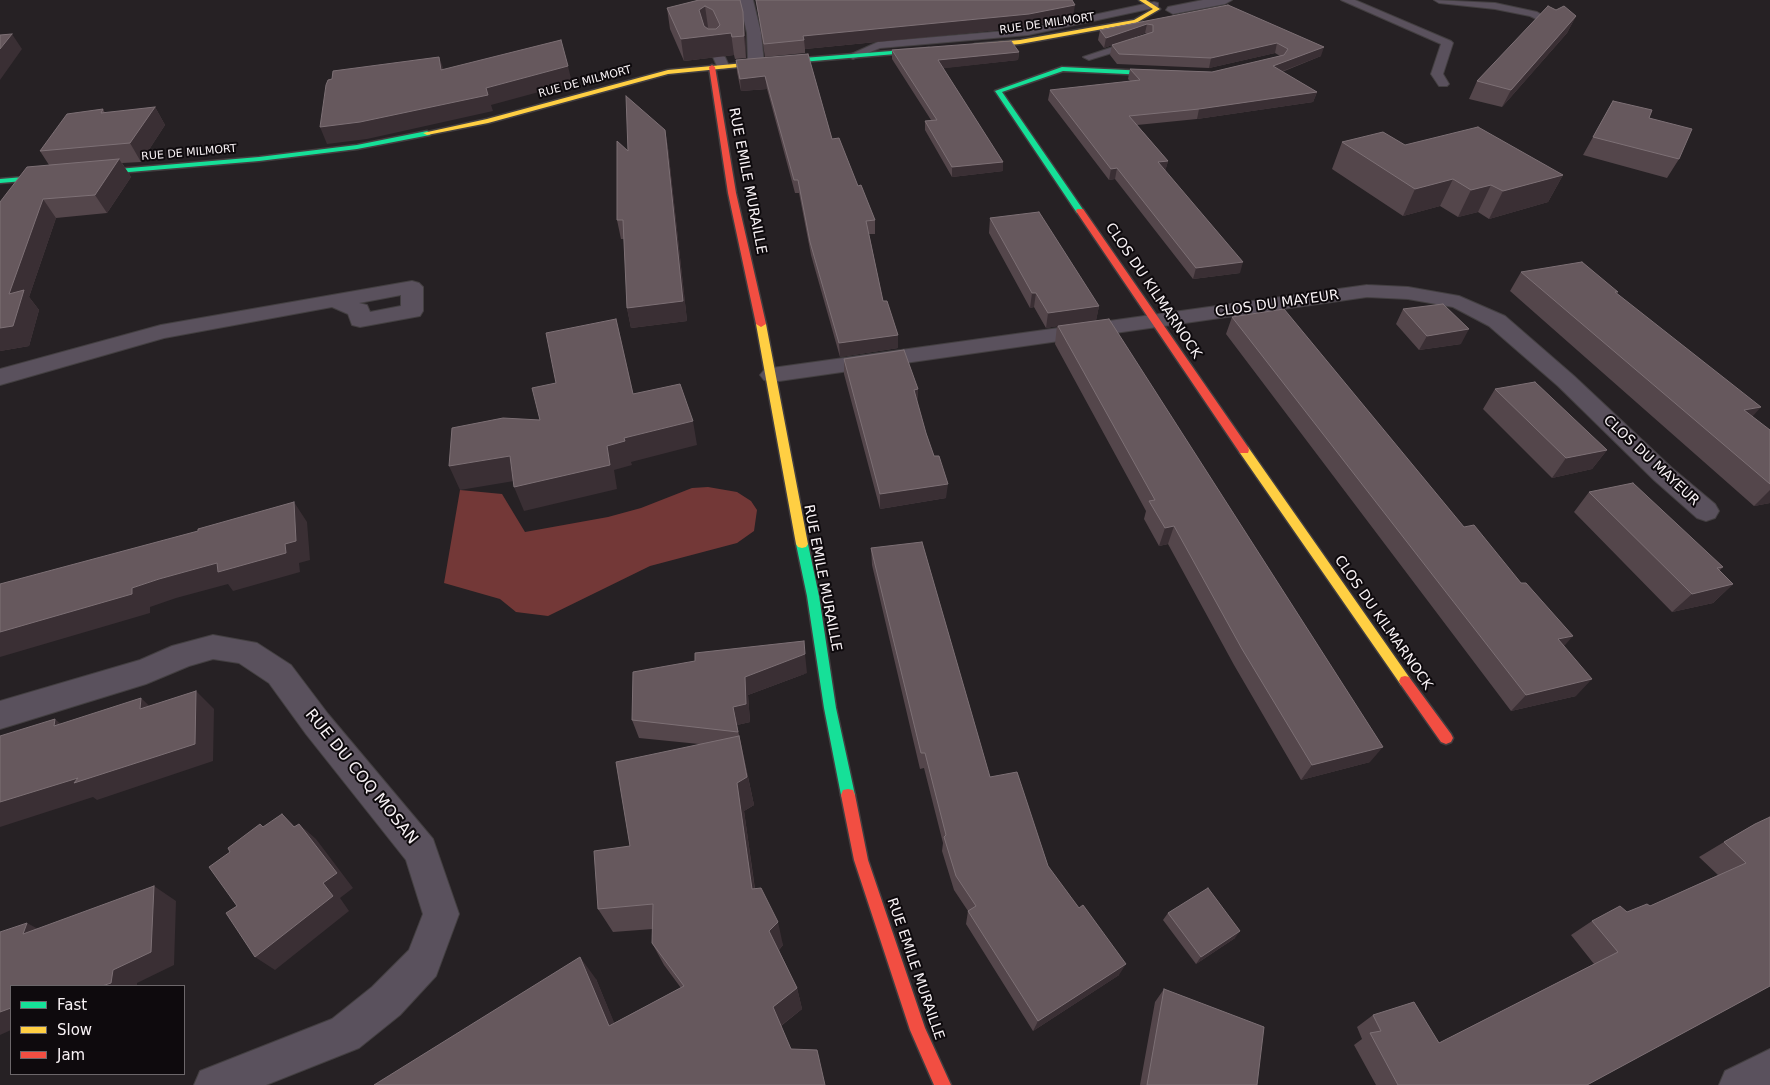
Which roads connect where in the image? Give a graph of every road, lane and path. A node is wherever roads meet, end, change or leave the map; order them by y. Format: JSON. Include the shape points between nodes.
{"nodes":[{"id":1,"x":746,"y":0,"type":"edge"},
{"id":2,"x":1142,"y":0,"type":"edge"},
{"id":3,"x":1225,"y":0,"type":"edge"},
{"id":4,"x":1346,"y":0,"type":"edge"},
{"id":5,"x":1439,"y":0,"type":"edge"},
{"id":6,"x":1173,"y":10,"type":"dead end"},
{"id":7,"x":1549,"y":22,"type":"edge"},
{"id":8,"x":1146,"y":38,"type":"edge"},
{"id":9,"x":718,"y":63,"type":"junction"},
{"id":10,"x":756,"y":63,"type":"junction"},
{"id":11,"x":1106,"y":72,"type":"junction"},
{"id":12,"x":1181,"y":74,"type":"edge"},
{"id":13,"x":1443,"y":84,"type":"dead end"},
{"id":14,"x":0,"y":182,"type":"edge"},
{"id":15,"x":334,"y":301,"type":"dead end"},
{"id":16,"x":1157,"y":321,"type":"junction"},
{"id":17,"x":772,"y":375,"type":"junction"},
{"id":18,"x":0,"y":377,"type":"edge"},
{"id":19,"x":1706,"y":511,"type":"dead end"},
{"id":20,"x":0,"y":715,"type":"edge"},
{"id":21,"x":1446,"y":738,"type":"dead end"},
{"id":22,"x":1770,"y":1069,"type":"edge"},
{"id":23,"x":214,"y":1085,"type":"edge"},
{"id":24,"x":942,"y":1085,"type":"edge"},
{"id":25,"x":1740,"y":1085,"type":"edge"}],
"edges":[{"from":1,"to":10,"type":"street","via":[[754,33]]},
{"from":2,"to":10,"type":"street","name":"RUE DE MILMORT","via":[[1156,9],[1136,21],[1047,38]]},
{"from":3,"to":6,"type":"street"},
{"from":4,"to":13,"type":"lane","via":[[1448,43],[1437,74]]},
{"from":5,"to":7,"type":"lane","via":[[1504,8],[1533,14]]},
{"from":8,"to":11,"type":"lane","via":[[1089,57]]},
{"from":9,"to":10,"type":"street","name":"RUE DE MILMORT"},
{"from":9,"to":14,"type":"street","name":"RUE DE MILMORT","via":[[668,72],[480,123],[357,147]]},
{"from":9,"to":17,"type":"street","name":"RUE EMILE MURAILLE","via":[[732,193]]},
{"from":11,"to":12,"type":"street","name":"CLOS DU KILMARNOCK"},
{"from":11,"to":16,"type":"street","name":"CLOS DU KILMARNOCK","via":[[1062,69],[998,91]]},
{"from":15,"to":18,"type":"street","via":[[161,332]]},
{"from":16,"to":17,"type":"street","name":"CLOS DU MAYEUR"},
{"from":16,"to":19,"type":"street","name":"CLOS DU MAYEUR","via":[[1367,291],[1393,290],[1459,302],[1497,321]]},
{"from":16,"to":21,"type":"street","name":"CLOS DU KILMARNOCK"},
{"from":17,"to":24,"type":"street","name":"RUE EMILE MURAILLE","via":[[792,499],[814,596],[830,708],[861,860],[918,1030]]},
{"from":20,"to":23,"type":"street","name":"RUE DU COQ MOSAN","via":[[213,647],[246,652],[280,674],[421,851],[441,914],[423,963],[386,1001],[345,1034]]},
{"from":22,"to":25,"type":"street"}]}
